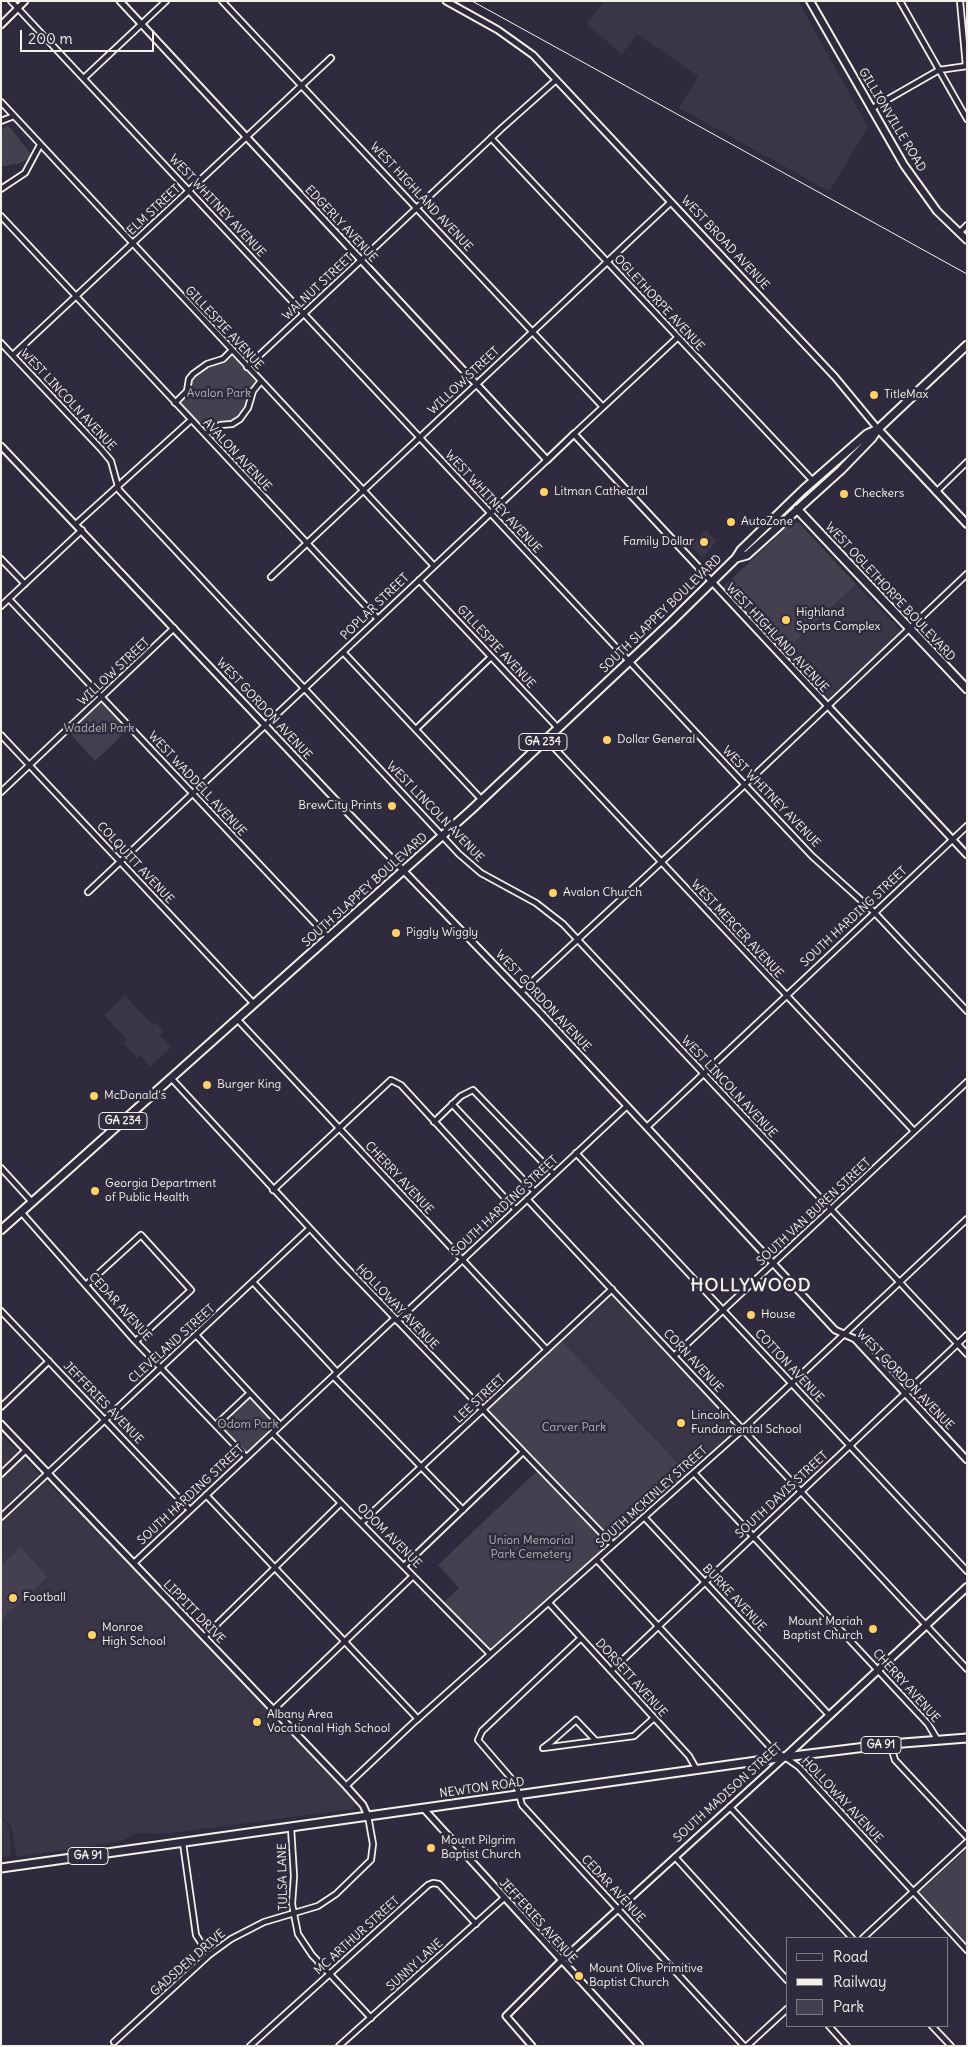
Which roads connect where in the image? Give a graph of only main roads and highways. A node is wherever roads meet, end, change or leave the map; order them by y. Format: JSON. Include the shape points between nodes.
{"nodes":[{"id":1,"x":810,"y":1,"type":"edge"},
{"id":2,"x":967,"y":240,"type":"edge"},
{"id":3,"x":967,"y":345,"type":"edge"},
{"id":4,"x":878,"y":429,"type":"junction"},
{"id":5,"x":800,"y":493,"type":"junction"},
{"id":6,"x":797,"y":510,"type":"junction"},
{"id":7,"x":780,"y":513,"type":"junction"},
{"id":8,"x":967,"y":524,"type":"edge"},
{"id":9,"x":736,"y":558,"type":"junction"},
{"id":10,"x":967,"y":689,"type":"edge"},
{"id":11,"x":1,"y":1230,"type":"edge"},
{"id":12,"x":967,"y":1587,"type":"edge"},
{"id":13,"x":967,"y":1738,"type":"edge"},
{"id":14,"x":785,"y":1757,"type":"junction"},
{"id":15,"x":1,"y":1868,"type":"edge"}],
"edges":[{"from":1,"to":2,"type":"main road","name":"GILLIONVILLE ROAD","via":[[922,191]]},
{"from":3,"to":4,"type":"main road"},
{"from":4,"to":5,"type":"main road","name":"SOUTH SLAPPEY BOULEVARD","via":[[867,434]]},
{"from":4,"to":6,"type":"main road","name":"SOUTH SLAPPEY BOULEVARD"},
{"from":4,"to":8,"type":"main road","name":"WEST BROAD AVENUE"},
{"from":5,"to":6,"type":"main road"},
{"from":5,"to":7,"type":"main road","name":"SOUTH SLAPPEY BOULEVARD","number":"GA 234"},
{"from":6,"to":7,"type":"main road"},
{"from":6,"to":9,"type":"main road","name":"SOUTH SLAPPEY BOULEVARD","number":"GA 234","via":[[747,556]]},
{"from":6,"to":10,"type":"main road","name":"WEST OGLETHORPE BOULEVARD"},
{"from":7,"to":9,"type":"main road","name":"SOUTH SLAPPEY BOULEVARD","number":"GA 234"},
{"from":9,"to":11,"type":"main road","name":"SOUTH SLAPPEY BOULEVARD","number":"GA 234","via":[[482,800]]},
{"from":12,"to":14,"type":"main road","name":"SOUTH MADISON STREET"},
{"from":13,"to":14,"type":"main road","name":"NEWTON ROAD","number":"GA 91"},
{"from":14,"to":15,"type":"main road","name":"NEWTON ROAD","number":"GA 91"}]}
